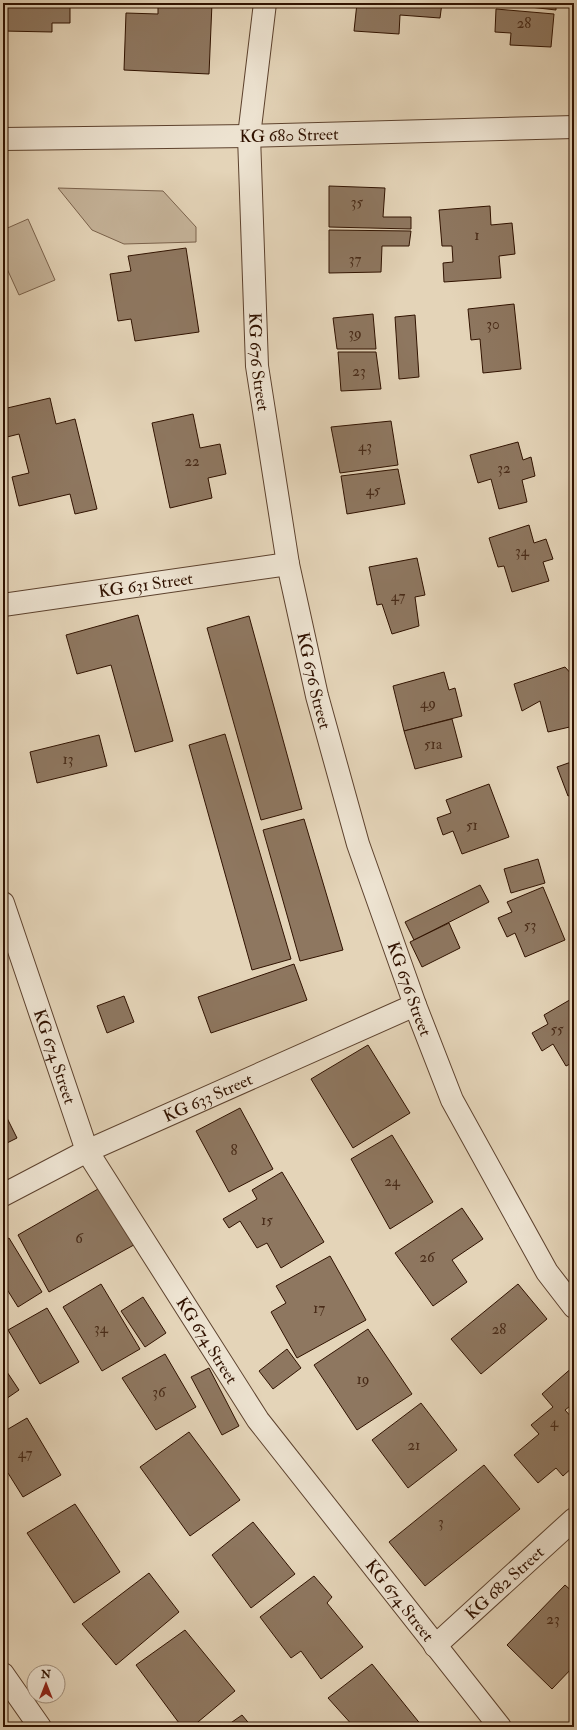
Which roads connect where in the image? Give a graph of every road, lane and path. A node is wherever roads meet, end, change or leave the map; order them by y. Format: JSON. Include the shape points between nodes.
{"nodes":[{"id":1,"x":265,"y":3,"type":"edge"},
{"id":2,"x":574,"y":127,"type":"edge"},
{"id":3,"x":249,"y":136,"type":"junction"},
{"id":4,"x":3,"y":140,"type":"edge"},
{"id":5,"x":288,"y":564,"type":"junction"},
{"id":6,"x":3,"y":605,"type":"edge"},
{"id":7,"x":3,"y":902,"type":"edge"},
{"id":8,"x":415,"y":1005,"type":"junction"},
{"id":9,"x":87,"y":1151,"type":"junction"},
{"id":10,"x":3,"y":1195,"type":"edge"},
{"id":11,"x":574,"y":1307,"type":"edge"},
{"id":12,"x":574,"y":1519,"type":"edge"},
{"id":13,"x":435,"y":1646,"type":"junction"},
{"id":14,"x":3,"y":1674,"type":"edge"},
{"id":15,"x":40,"y":1727,"type":"edge"},
{"id":16,"x":500,"y":1727,"type":"edge"}],
"edges":[{"from":1,"to":3,"type":"street","name":"KG 676 Street"},
{"from":2,"to":3,"type":"street","name":"KG 680 Street"},
{"from":3,"to":4,"type":"street","name":"KG 680 Street"},
{"from":3,"to":5,"type":"street","name":"KG 676 Street","via":[[257,366]]},
{"from":5,"to":6,"type":"street","name":"KG 631 Street"},
{"from":5,"to":8,"type":"street","name":"KG 676 Street","via":[[317,696],[358,844]]},
{"from":7,"to":9,"type":"street","name":"KG 674 Street"},
{"from":8,"to":9,"type":"street","name":"KG 633 Street"},
{"from":8,"to":11,"type":"street","name":"KG 676 Street","via":[[452,1100],[547,1272]]},
{"from":9,"to":10,"type":"street","name":"KG 633 Street"},
{"from":9,"to":13,"type":"street","name":"KG 674 Street","via":[[258,1420]]},
{"from":12,"to":13,"type":"street","name":"KG 682 Street"},
{"from":13,"to":16,"type":"street","name":"KG 674 Street"},
{"from":14,"to":15,"type":"street"}]}
